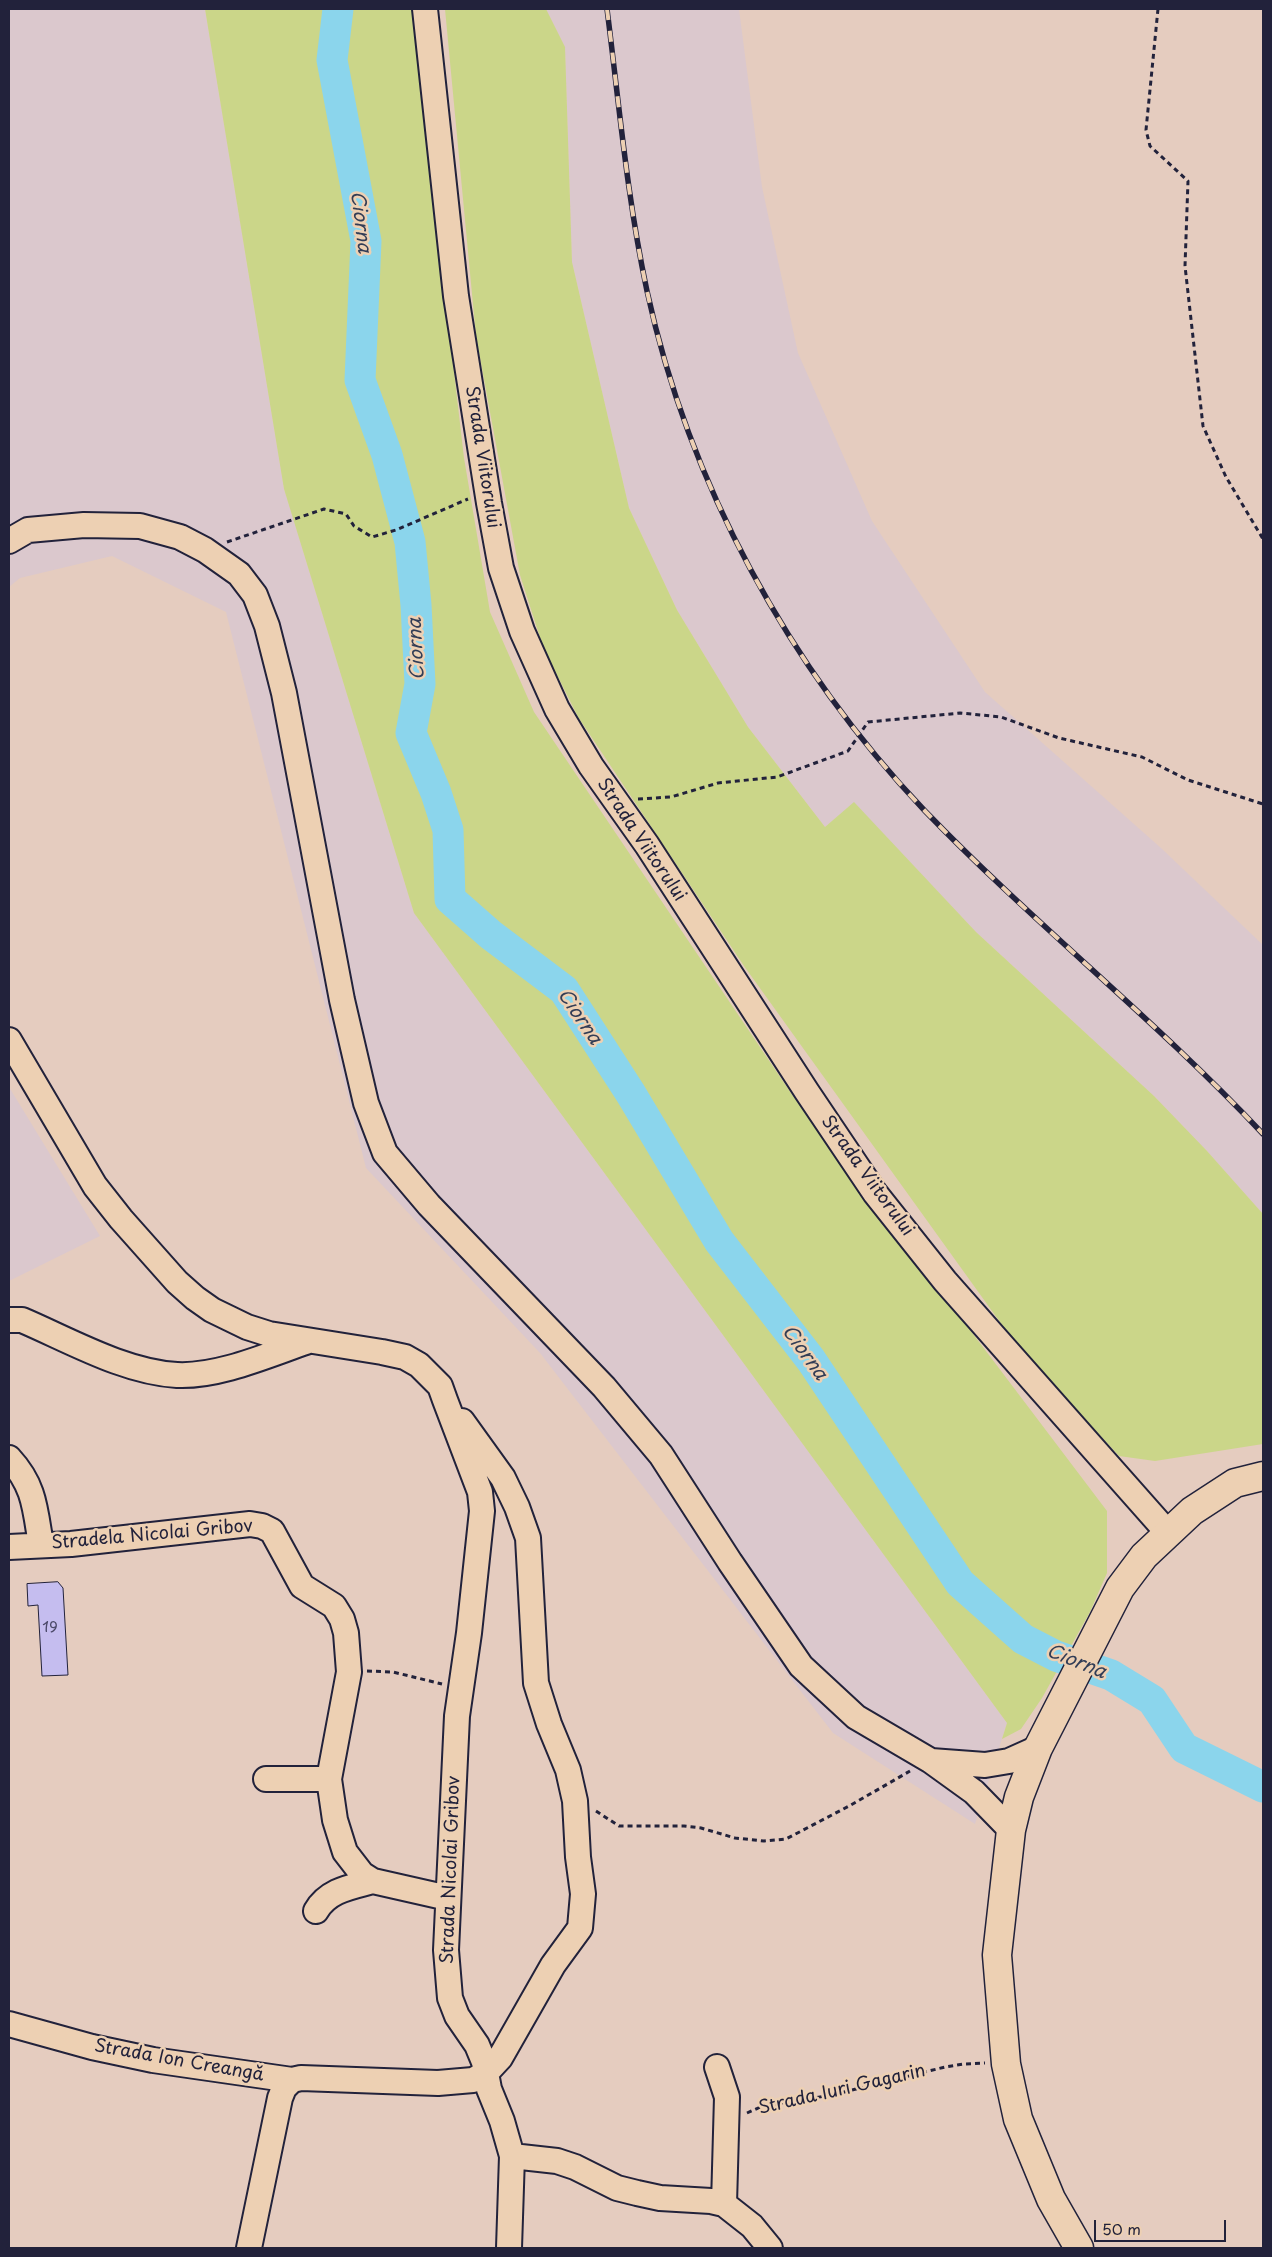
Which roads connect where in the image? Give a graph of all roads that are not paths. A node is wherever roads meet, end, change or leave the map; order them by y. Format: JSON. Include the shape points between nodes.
{"nodes":[{"id":1,"x":425,"y":9,"type":"edge"},
{"id":2,"x":9,"y":541,"type":"edge"},
{"id":3,"x":9,"y":1040,"type":"edge"},
{"id":4,"x":9,"y":1320,"type":"edge"},
{"id":5,"x":308,"y":1341,"type":"junction"},
{"id":6,"x":445,"y":1400,"type":"junction"},
{"id":7,"x":9,"y":1458,"type":"edge"},
{"id":8,"x":1263,"y":1476,"type":"edge"},
{"id":9,"x":1168,"y":1532,"type":"junction"},
{"id":10,"x":41,"y":1545,"type":"junction"},
{"id":11,"x":9,"y":1547,"type":"edge"},
{"id":12,"x":1038,"y":1748,"type":"junction"},
{"id":13,"x":931,"y":1761,"type":"junction"},
{"id":14,"x":266,"y":1779,"type":"dead end"},
{"id":15,"x":329,"y":1779,"type":"junction"},
{"id":16,"x":1011,"y":1830,"type":"junction"},
{"id":17,"x":373,"y":1881,"type":"junction"},
{"id":18,"x":448,"y":1898,"type":"junction"},
{"id":19,"x":316,"y":1911,"type":"dead end"},
{"id":20,"x":9,"y":2024,"type":"edge"},
{"id":21,"x":717,"y":2067,"type":"dead end"},
{"id":22,"x":486,"y":2073,"type":"junction"},
{"id":23,"x":292,"y":2080,"type":"junction"},
{"id":24,"x":512,"y":2156,"type":"junction"},
{"id":25,"x":724,"y":2204,"type":"junction"},
{"id":26,"x":249,"y":2248,"type":"edge"},
{"id":27,"x":509,"y":2248,"type":"edge"},
{"id":28,"x":770,"y":2248,"type":"edge"},
{"id":29,"x":1079,"y":2248,"type":"edge"}],
"edges":[{"from":1,"to":9,"type":"street","name":"Strada Viitorului","via":[[456,296],[486,492],[502,568],[522,631],[557,709],[591,766],[647,845],[875,1193],[945,1281]]},
{"from":2,"to":13,"type":"street","via":[[28,530],[84,525],[140,526],[180,537],[205,550],[239,574],[255,594],[267,626],[284,693],[342,1000],[366,1103],[385,1153],[429,1205],[604,1387],[661,1455],[801,1666],[856,1718]]},
{"from":3,"to":5,"type":"street","name":"Strada Nicolai Gribov","via":[[95,1186],[176,1282],[212,1310],[247,1328]]},
{"from":4,"to":5,"type":"street","via":[[22,1320],[126,1365],[178,1375],[249,1361]]},
{"from":5,"to":6,"type":"street","name":"Strada Nicolai Gribov","via":[[405,1357],[429,1374],[440,1386]]},
{"from":6,"to":18,"type":"street","name":"Strada Nicolai Gribov","via":[[480,1492],[482,1510],[457,1716]]},
{"from":6,"to":22,"type":"street","via":[[503,1478],[528,1538],[536,1683],[568,1770],[583,1894],[580,1928],[553,1965],[500,2058]]},
{"from":7,"to":10,"type":"street","via":[[28,1484],[35,1504]]},
{"from":8,"to":9,"type":"main road","via":[[1235,1483],[1192,1511]]},
{"from":9,"to":12,"type":"main road","via":[[1144,1556],[1120,1588]]},
{"from":10,"to":11,"type":"street","name":"Stradela Nicolai Gribov"},
{"from":10,"to":15,"type":"street","name":"Stradela Nicolai Gribov","via":[[250,1524],[272,1531],[302,1586],[334,1606],[346,1633],[349,1672]]},
{"from":12,"to":13,"type":"street","via":[[1009,1761],[985,1765]]},
{"from":12,"to":16,"type":"main road","via":[[1019,1797]]},
{"from":13,"to":16,"type":"street","via":[[974,1792]]},
{"from":14,"to":15,"type":"street"},
{"from":15,"to":17,"type":"street","name":"Stradela Nicolai Gribov","via":[[342,1844],[362,1874]]},
{"from":16,"to":29,"type":"main road","via":[[997,1955],[1006,2064],[1018,2119],[1051,2199]]},
{"from":17,"to":18,"type":"street","name":"Stradela Nicolai Gribov"},
{"from":17,"to":19,"type":"street","via":[[330,1896]]},
{"from":18,"to":22,"type":"street","name":"Strada Nicolai Gribov","via":[[446,1950],[450,1998],[457,2016],[477,2045]]},
{"from":20,"to":23,"type":"street","name":"Strada Ion Creangă","via":[[153,2060]]},
{"from":21,"to":25,"type":"street","via":[[727,2097]]},
{"from":22,"to":23,"type":"street","name":"Strada Ion Creangă","via":[[473,2080],[438,2083]]},
{"from":22,"to":24,"type":"street","name":"Strada Nicolai Gribov"},
{"from":23,"to":26,"type":"street","name":"Strada Ion Creangă","via":[[280,2098]]},
{"from":24,"to":25,"type":"street","via":[[557,2161],[617,2188],[637,2193]]},
{"from":24,"to":27,"type":"street","name":"Strada Nicolai Gribov"},
{"from":25,"to":28,"type":"street","via":[[752,2226]]}]}
